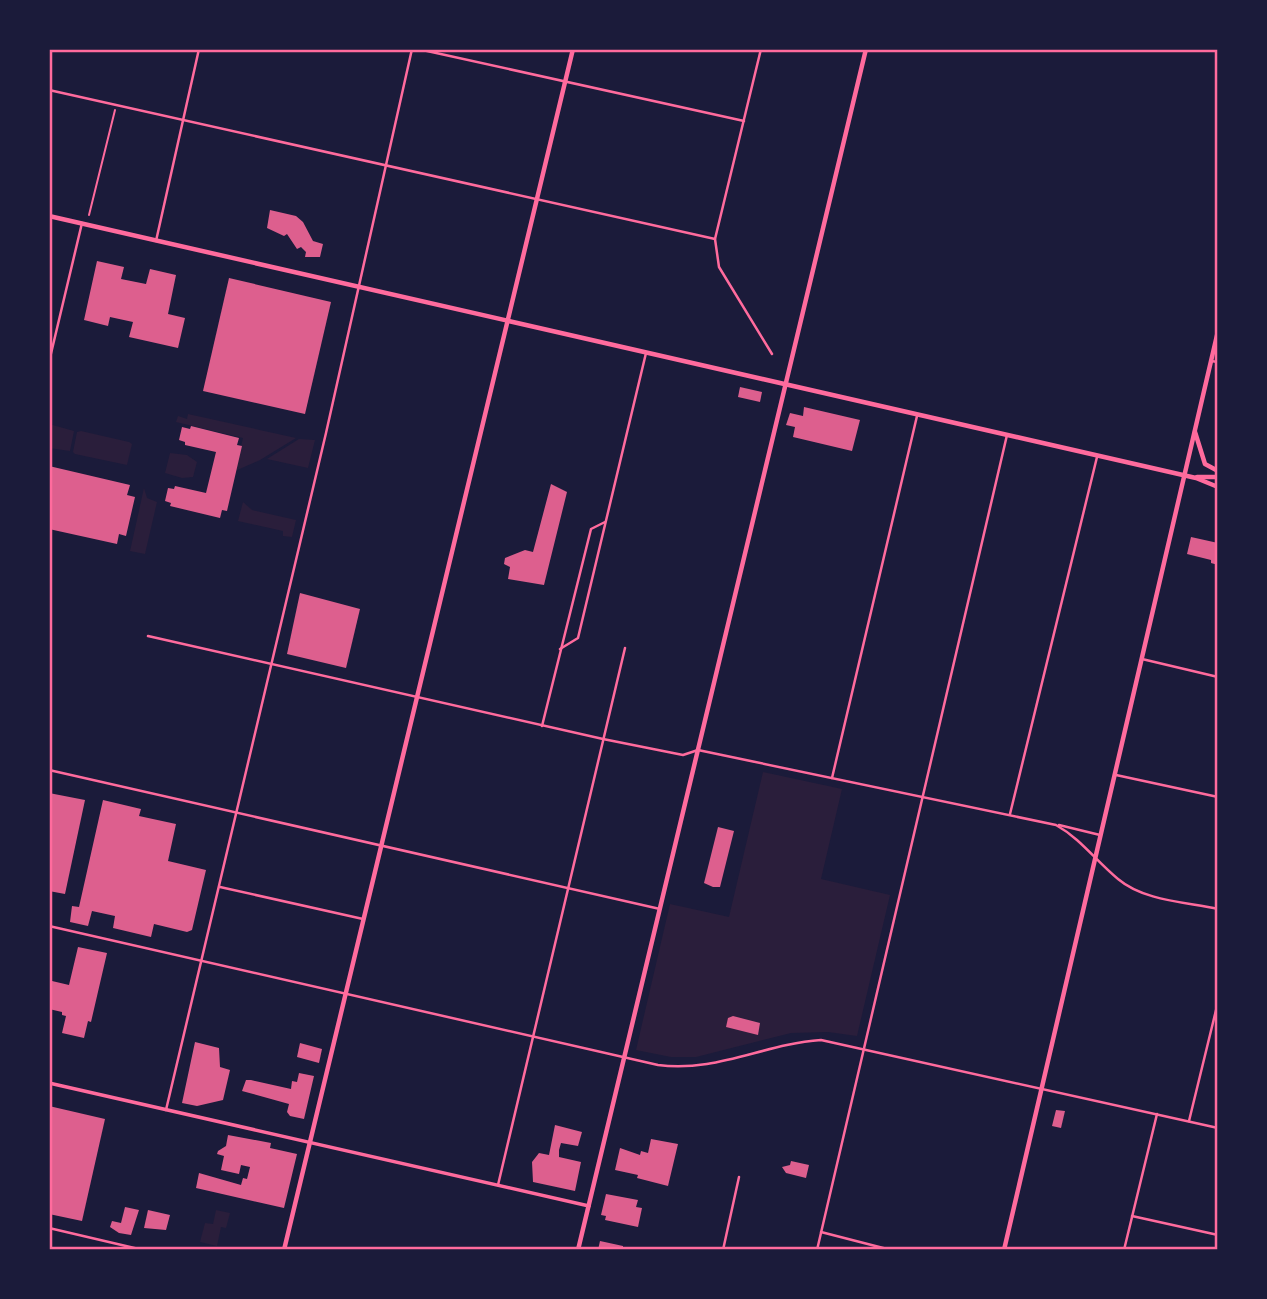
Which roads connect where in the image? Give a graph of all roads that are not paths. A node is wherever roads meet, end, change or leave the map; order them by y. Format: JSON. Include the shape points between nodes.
{"nodes":[{"id":1,"x":199,"y":49,"type":"edge"},
{"id":2,"x":412,"y":49,"type":"edge"},
{"id":3,"x":418,"y":49,"type":"edge"},
{"id":4,"x":572,"y":49,"type":"edge"},
{"id":5,"x":761,"y":49,"type":"edge"},
{"id":6,"x":866,"y":49,"type":"edge"},
{"id":7,"x":564,"y":82,"type":"junction"},
{"id":8,"x":49,"y":90,"type":"edge"},
{"id":9,"x":183,"y":120,"type":"junction"},
{"id":10,"x":744,"y":121,"type":"junction"},
{"id":11,"x":385,"y":165,"type":"junction"},
{"id":12,"x":537,"y":199,"type":"junction"},
{"id":13,"x":49,"y":216,"type":"edge"},
{"id":14,"x":82,"y":223,"type":"junction"},
{"id":15,"x":715,"y":239,"type":"junction"},
{"id":16,"x":156,"y":241,"type":"junction"},
{"id":17,"x":357,"y":286,"type":"junction"},
{"id":18,"x":508,"y":320,"type":"junction"},
{"id":19,"x":1218,"y":331,"type":"edge"},
{"id":20,"x":647,"y":351,"type":"junction"},
{"id":21,"x":772,"y":354,"type":"dead end"},
{"id":22,"x":1211,"y":361,"type":"junction"},
{"id":23,"x":49,"y":362,"type":"edge"},
{"id":24,"x":1218,"y":362,"type":"edge"},
{"id":25,"x":786,"y":383,"type":"junction"},
{"id":26,"x":918,"y":413,"type":"junction"},
{"id":27,"x":1195,"y":431,"type":"junction"},
{"id":28,"x":1007,"y":434,"type":"junction"},
{"id":29,"x":1098,"y":455,"type":"junction"},
{"id":30,"x":1218,"y":471,"type":"edge"},
{"id":31,"x":1185,"y":475,"type":"junction"},
{"id":32,"x":1218,"y":477,"type":"edge"},
{"id":33,"x":1196,"y":478,"type":"junction"},
{"id":34,"x":1218,"y":487,"type":"edge"},
{"id":35,"x":605,"y":522,"type":"junction"},
{"id":36,"x":148,"y":636,"type":"dead end"},
{"id":37,"x":625,"y":648,"type":"dead end"},
{"id":38,"x":560,"y":649,"type":"junction"},
{"id":39,"x":1142,"y":660,"type":"junction"},
{"id":40,"x":271,"y":664,"type":"junction"},
{"id":41,"x":1218,"y":677,"type":"edge"},
{"id":42,"x":416,"y":696,"type":"junction"},
{"id":43,"x":542,"y":726,"type":"junction"},
{"id":44,"x":603,"y":739,"type":"junction"},
{"id":45,"x":698,"y":750,"type":"junction"},
{"id":46,"x":49,"y":769,"type":"edge"},
{"id":47,"x":1116,"y":775,"type":"junction"},
{"id":48,"x":832,"y":778,"type":"junction"},
{"id":49,"x":922,"y":796,"type":"junction"},
{"id":50,"x":1218,"y":797,"type":"edge"},
{"id":51,"x":238,"y":812,"type":"junction"},
{"id":52,"x":1010,"y":814,"type":"junction"},
{"id":53,"x":1056,"y":825,"type":"junction"},
{"id":54,"x":1101,"y":835,"type":"junction"},
{"id":55,"x":381,"y":844,"type":"junction"},
{"id":56,"x":1096,"y":858,"type":"junction"},
{"id":57,"x":220,"y":887,"type":"junction"},
{"id":58,"x":568,"y":887,"type":"junction"},
{"id":59,"x":660,"y":909,"type":"junction"},
{"id":60,"x":1218,"y":909,"type":"edge"},
{"id":61,"x":363,"y":919,"type":"junction"},
{"id":62,"x":50,"y":927,"type":"edge"},
{"id":63,"x":49,"y":933,"type":"edge"},
{"id":64,"x":202,"y":962,"type":"junction"},
{"id":65,"x":345,"y":994,"type":"junction"},
{"id":66,"x":1218,"y":1002,"type":"edge"},
{"id":67,"x":532,"y":1037,"type":"junction"},
{"id":68,"x":864,"y":1048,"type":"junction"},
{"id":69,"x":624,"y":1058,"type":"junction"},
{"id":70,"x":49,"y":1083,"type":"edge"},
{"id":71,"x":1041,"y":1088,"type":"junction"},
{"id":72,"x":166,"y":1110,"type":"junction"},
{"id":73,"x":1157,"y":1113,"type":"junction"},
{"id":74,"x":1189,"y":1121,"type":"junction"},
{"id":75,"x":1218,"y":1128,"type":"edge"},
{"id":76,"x":310,"y":1142,"type":"junction"},
{"id":77,"x":739,"y":1177,"type":"dead end"},
{"id":78,"x":498,"y":1185,"type":"junction"},
{"id":79,"x":589,"y":1206,"type":"junction"},
{"id":80,"x":1132,"y":1216,"type":"junction"},
{"id":81,"x":49,"y":1228,"type":"edge"},
{"id":82,"x":821,"y":1232,"type":"junction"},
{"id":83,"x":1218,"y":1235,"type":"edge"},
{"id":84,"x":143,"y":1250,"type":"edge"},
{"id":85,"x":284,"y":1250,"type":"edge"},
{"id":86,"x":578,"y":1250,"type":"edge"},
{"id":87,"x":723,"y":1250,"type":"edge"},
{"id":88,"x":817,"y":1250,"type":"edge"},
{"id":89,"x":891,"y":1250,"type":"edge"},
{"id":90,"x":1004,"y":1250,"type":"edge"},
{"id":91,"x":1124,"y":1250,"type":"edge"}],
"edges":[{"from":1,"to":9,"type":"street"},
{"from":2,"to":11,"type":"street"},
{"from":3,"to":7,"type":"street"},
{"from":4,"to":7,"type":"main road"},
{"from":5,"to":10,"type":"street"},
{"from":6,"to":25,"type":"main road"},
{"from":7,"to":10,"type":"street"},
{"from":7,"to":12,"type":"main road"},
{"from":8,"to":9,"type":"street"},
{"from":9,"to":11,"type":"street"},
{"from":9,"to":16,"type":"street"},
{"from":10,"to":15,"type":"street"},
{"from":11,"to":12,"type":"street"},
{"from":11,"to":17,"type":"street"},
{"from":12,"to":15,"type":"street"},
{"from":12,"to":18,"type":"main road"},
{"from":13,"to":14,"type":"main road"},
{"from":14,"to":16,"type":"main road"},
{"from":14,"to":23,"type":"street"},
{"from":15,"to":21,"type":"street","via":[[719,267]]},
{"from":16,"to":17,"type":"main road"},
{"from":17,"to":18,"type":"main road"},
{"from":17,"to":40,"type":"street"},
{"from":18,"to":20,"type":"main road"},
{"from":18,"to":42,"type":"main road"},
{"from":19,"to":22,"type":"main road"},
{"from":20,"to":25,"type":"main road"},
{"from":20,"to":35,"type":"street"},
{"from":22,"to":24,"type":"street"},
{"from":22,"to":27,"type":"main road"},
{"from":25,"to":26,"type":"main road"},
{"from":25,"to":45,"type":"main road"},
{"from":26,"to":28,"type":"main road"},
{"from":26,"to":48,"type":"street"},
{"from":27,"to":30,"type":"main road","via":[[1205,464]]},
{"from":27,"to":31,"type":"main road"},
{"from":28,"to":29,"type":"main road"},
{"from":28,"to":49,"type":"street"},
{"from":29,"to":31,"type":"main road"},
{"from":29,"to":52,"type":"street"},
{"from":31,"to":33,"type":"main road"},
{"from":31,"to":39,"type":"main road"},
{"from":32,"to":33,"type":"main road"},
{"from":33,"to":34,"type":"main road"},
{"from":35,"to":38,"type":"street","via":[[591,529]]},
{"from":35,"to":38,"type":"street","via":[[578,638]]},
{"from":36,"to":40,"type":"street"},
{"from":37,"to":44,"type":"street"},
{"from":38,"to":43,"type":"street"},
{"from":39,"to":41,"type":"street"},
{"from":39,"to":47,"type":"main road"},
{"from":40,"to":42,"type":"street"},
{"from":40,"to":51,"type":"street"},
{"from":42,"to":43,"type":"street"},
{"from":42,"to":55,"type":"main road"},
{"from":43,"to":44,"type":"street"},
{"from":44,"to":45,"type":"street","via":[[683,755]]},
{"from":44,"to":58,"type":"street"},
{"from":45,"to":48,"type":"street"},
{"from":45,"to":59,"type":"main road"},
{"from":46,"to":51,"type":"street"},
{"from":47,"to":50,"type":"street"},
{"from":47,"to":54,"type":"main road"},
{"from":48,"to":49,"type":"street"},
{"from":49,"to":52,"type":"street"},
{"from":49,"to":68,"type":"street"},
{"from":51,"to":55,"type":"street"},
{"from":51,"to":57,"type":"street"},
{"from":52,"to":53,"type":"street"},
{"from":53,"to":54,"type":"street"},
{"from":53,"to":56,"type":"street"},
{"from":54,"to":56,"type":"main road"},
{"from":55,"to":58,"type":"street"},
{"from":55,"to":61,"type":"main road"},
{"from":56,"to":60,"type":"street","via":[[1139,892]]},
{"from":56,"to":71,"type":"main road"},
{"from":57,"to":61,"type":"street"},
{"from":57,"to":64,"type":"street"},
{"from":58,"to":59,"type":"street"},
{"from":58,"to":67,"type":"street"},
{"from":59,"to":69,"type":"main road"},
{"from":61,"to":65,"type":"main road"},
{"from":62,"to":63,"type":"street"},
{"from":62,"to":64,"type":"street"},
{"from":64,"to":65,"type":"street"},
{"from":64,"to":72,"type":"street"},
{"from":65,"to":67,"type":"street"},
{"from":65,"to":76,"type":"main road"},
{"from":66,"to":74,"type":"street"},
{"from":67,"to":69,"type":"street"},
{"from":67,"to":78,"type":"street"},
{"from":68,"to":69,"type":"street","via":[[821,1040],[790,1042],[685,1069]]},
{"from":68,"to":71,"type":"street"},
{"from":68,"to":82,"type":"street"},
{"from":69,"to":79,"type":"main road"},
{"from":70,"to":72,"type":"street"},
{"from":71,"to":73,"type":"street"},
{"from":71,"to":90,"type":"main road"},
{"from":72,"to":76,"type":"street"},
{"from":73,"to":74,"type":"street"},
{"from":73,"to":80,"type":"street"},
{"from":74,"to":75,"type":"street"},
{"from":76,"to":78,"type":"street"},
{"from":76,"to":85,"type":"main road"},
{"from":77,"to":87,"type":"street"},
{"from":78,"to":79,"type":"street"},
{"from":79,"to":86,"type":"main road"},
{"from":80,"to":83,"type":"street"},
{"from":80,"to":91,"type":"street"},
{"from":81,"to":84,"type":"street"},
{"from":82,"to":88,"type":"street"},
{"from":82,"to":89,"type":"street"}]}
